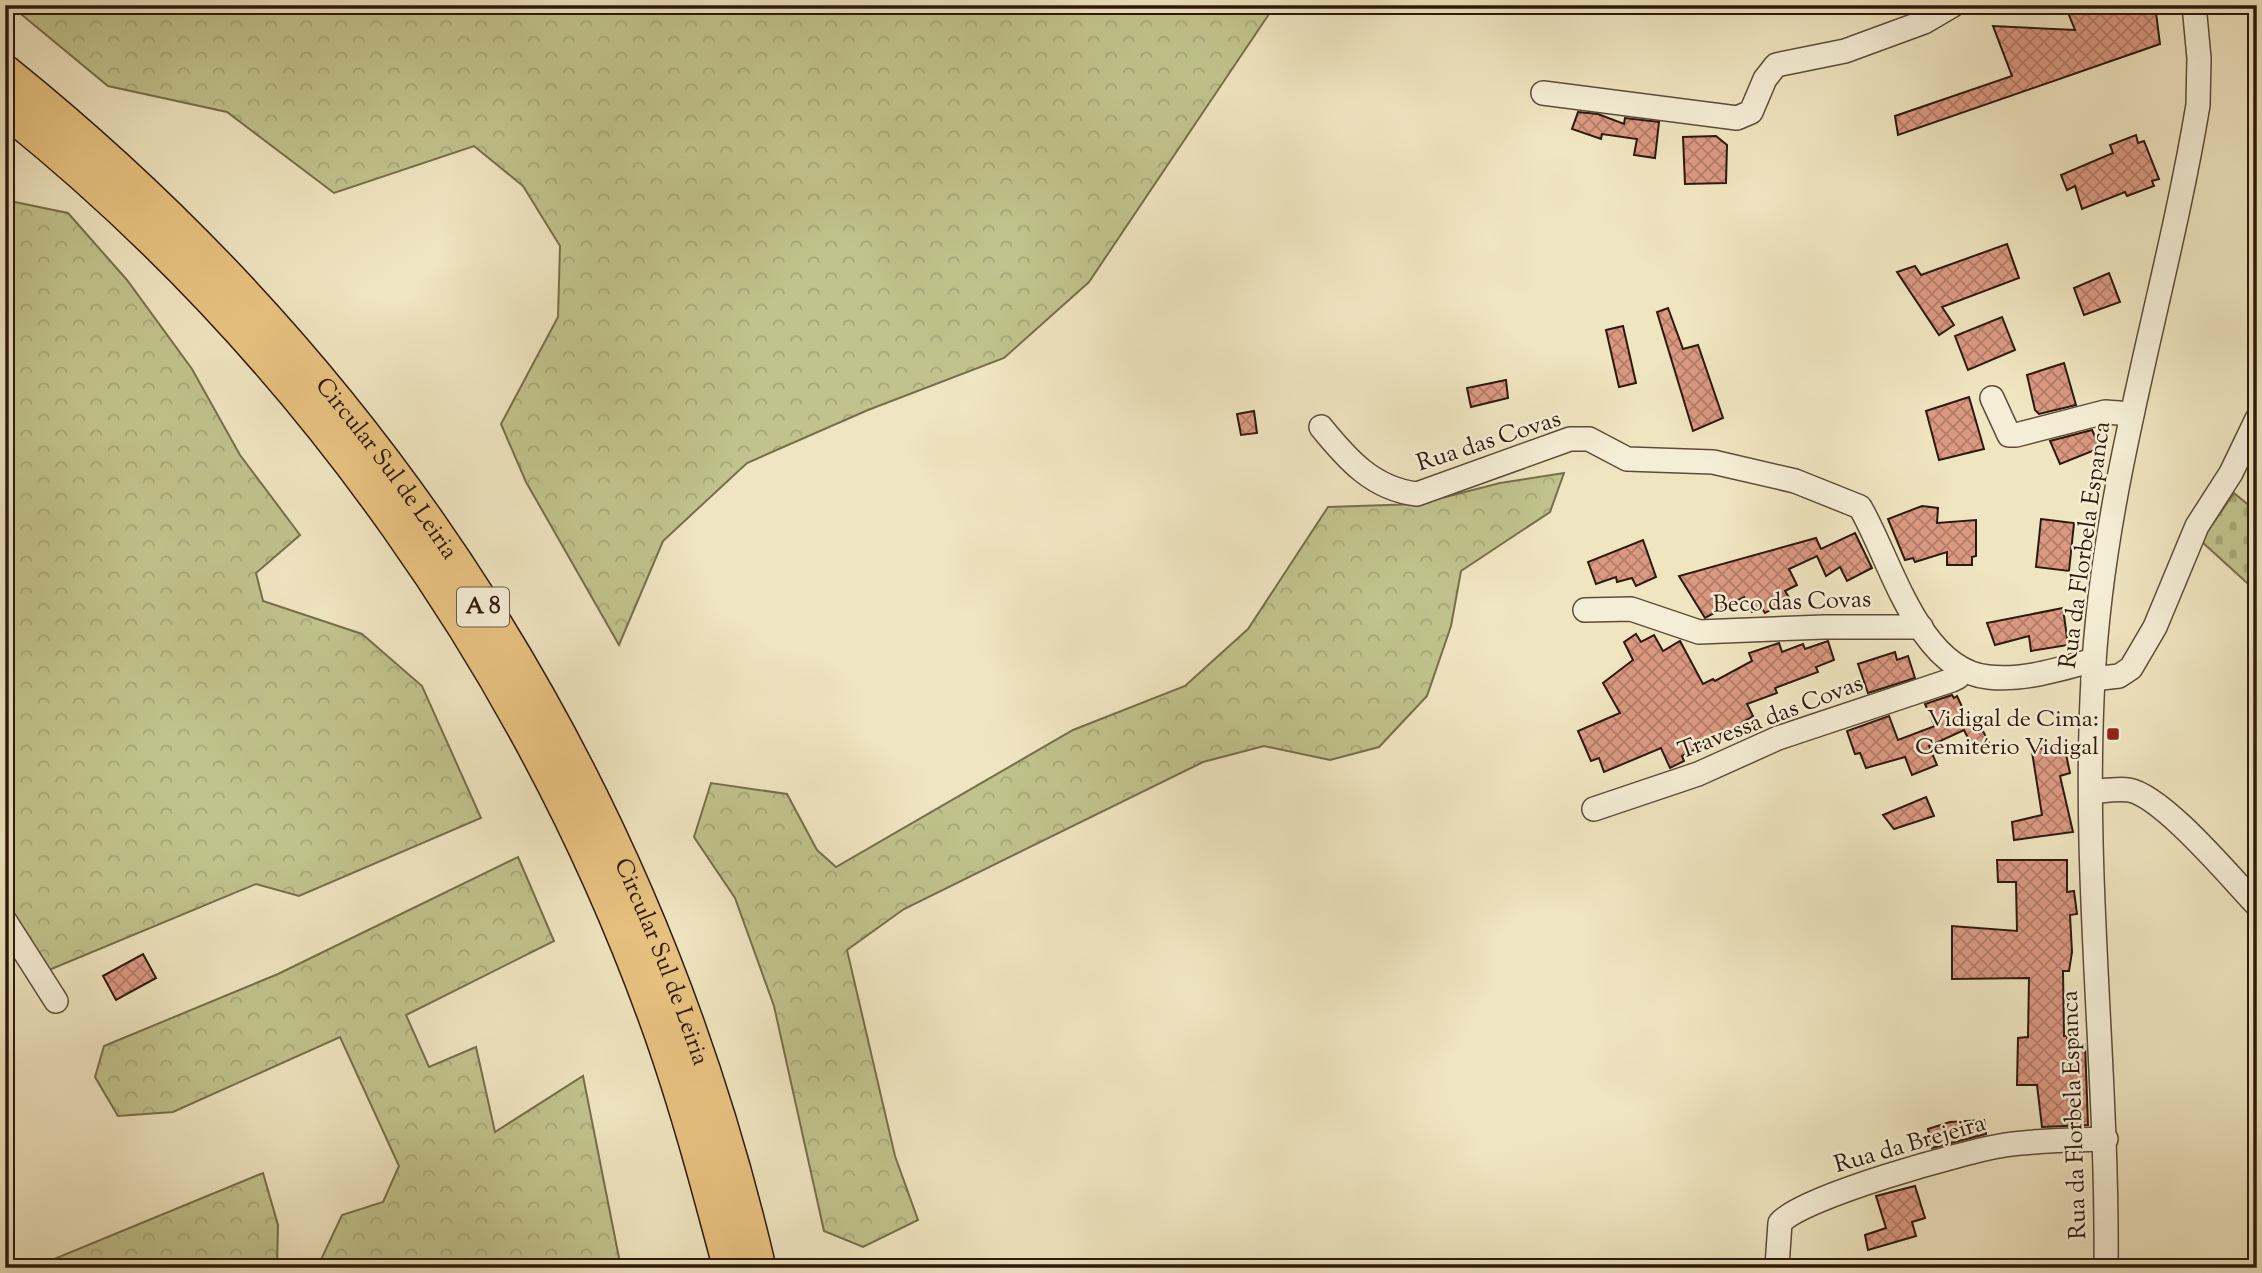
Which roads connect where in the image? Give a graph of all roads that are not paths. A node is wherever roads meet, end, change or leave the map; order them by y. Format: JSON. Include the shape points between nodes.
{"nodes":[{"id":1,"x":1953,"y":5,"type":"edge"},
{"id":2,"x":2194,"y":5,"type":"edge"},
{"id":3,"x":5,"y":73,"type":"edge"},
{"id":4,"x":1544,"y":93,"type":"dead end"},
{"id":5,"x":5,"y":108,"type":"edge"},
{"id":6,"x":1992,"y":398,"type":"dead end"},
{"id":7,"x":2132,"y":414,"type":"junction"},
{"id":8,"x":2257,"y":419,"type":"edge"},
{"id":9,"x":1321,"y":426,"type":"dead end"},
{"id":10,"x":1585,"y":610,"type":"dead end"},
{"id":11,"x":1921,"y":627,"type":"junction"},
{"id":12,"x":1961,"y":669,"type":"junction"},
{"id":13,"x":2093,"y":669,"type":"junction"},
{"id":14,"x":2091,"y":792,"type":"junction"},
{"id":15,"x":1594,"y":810,"type":"dead end"},
{"id":16,"x":2257,"y":905,"type":"edge"},
{"id":17,"x":5,"y":921,"type":"edge"},
{"id":18,"x":56,"y":1001,"type":"dead end"},
{"id":19,"x":2106,"y":1139,"type":"junction"},
{"id":20,"x":1777,"y":1266,"type":"edge"},
{"id":21,"x":731,"y":1268,"type":"edge"},
{"id":22,"x":758,"y":1268,"type":"edge"},
{"id":23,"x":2106,"y":1268,"type":"edge"}],
"edges":[{"from":1,"to":4,"type":"street","via":[[1924,22],[1845,51],[1776,65],[1751,112],[1737,118]]},
{"from":2,"to":7,"type":"street","name":"Rua da Florbela Espanca","via":[[2198,105]]},
{"from":3,"to":22,"type":"highway","name":"Circular Sul de Leiria","number":"A 8","via":[[155,201],[235,282],[309,367],[408,492],[521,667],[602,821],[681,1007],[739,1185]]},
{"from":5,"to":21,"type":"highway","name":"Circular Sul de Leiria","number":"A 8","via":[[184,269],[298,396],[382,502],[459,618],[520,718],[622,930],[666,1045],[705,1166]]},
{"from":6,"to":7,"type":"street","via":[[2009,435],[2105,412]]},
{"from":7,"to":13,"type":"street","name":"Rua da Florbela Espanca","via":[[2115,497]]},
{"from":8,"to":13,"type":"street","via":[[2231,473],[2197,526],[2155,627],[2135,662],[2119,676]]},
{"from":9,"to":11,"type":"street","name":"Rua das Covas","via":[[1346,458],[1372,480],[1398,492],[1417,494],[1570,439],[1598,441],[1618,455],[1640,461],[1713,462],[1795,481],[1860,507],[1900,594]]},
{"from":10,"to":11,"type":"street","name":"Beco das Covas","via":[[1631,609],[1699,632]]},
{"from":11,"to":12,"type":"street","name":"Rua das Covas"},
{"from":12,"to":13,"type":"street","via":[[2003,678]]},
{"from":12,"to":15,"type":"street","name":"Travessa das Covas","via":[[1952,680],[1778,738],[1698,775]]},
{"from":13,"to":14,"type":"street","name":"Rua da Florbela Espanca"},
{"from":14,"to":16,"type":"street","via":[[2129,790],[2149,799]]},
{"from":14,"to":19,"type":"street","name":"Rua da Florbela Espanca"},
{"from":17,"to":18,"type":"street"},
{"from":19,"to":20,"type":"street","name":"Rua da Brejeira","via":[[1993,1147],[1818,1200],[1793,1210],[1780,1223]]},
{"from":19,"to":23,"type":"street","name":"Rua da Florbela Espanca"}]}
